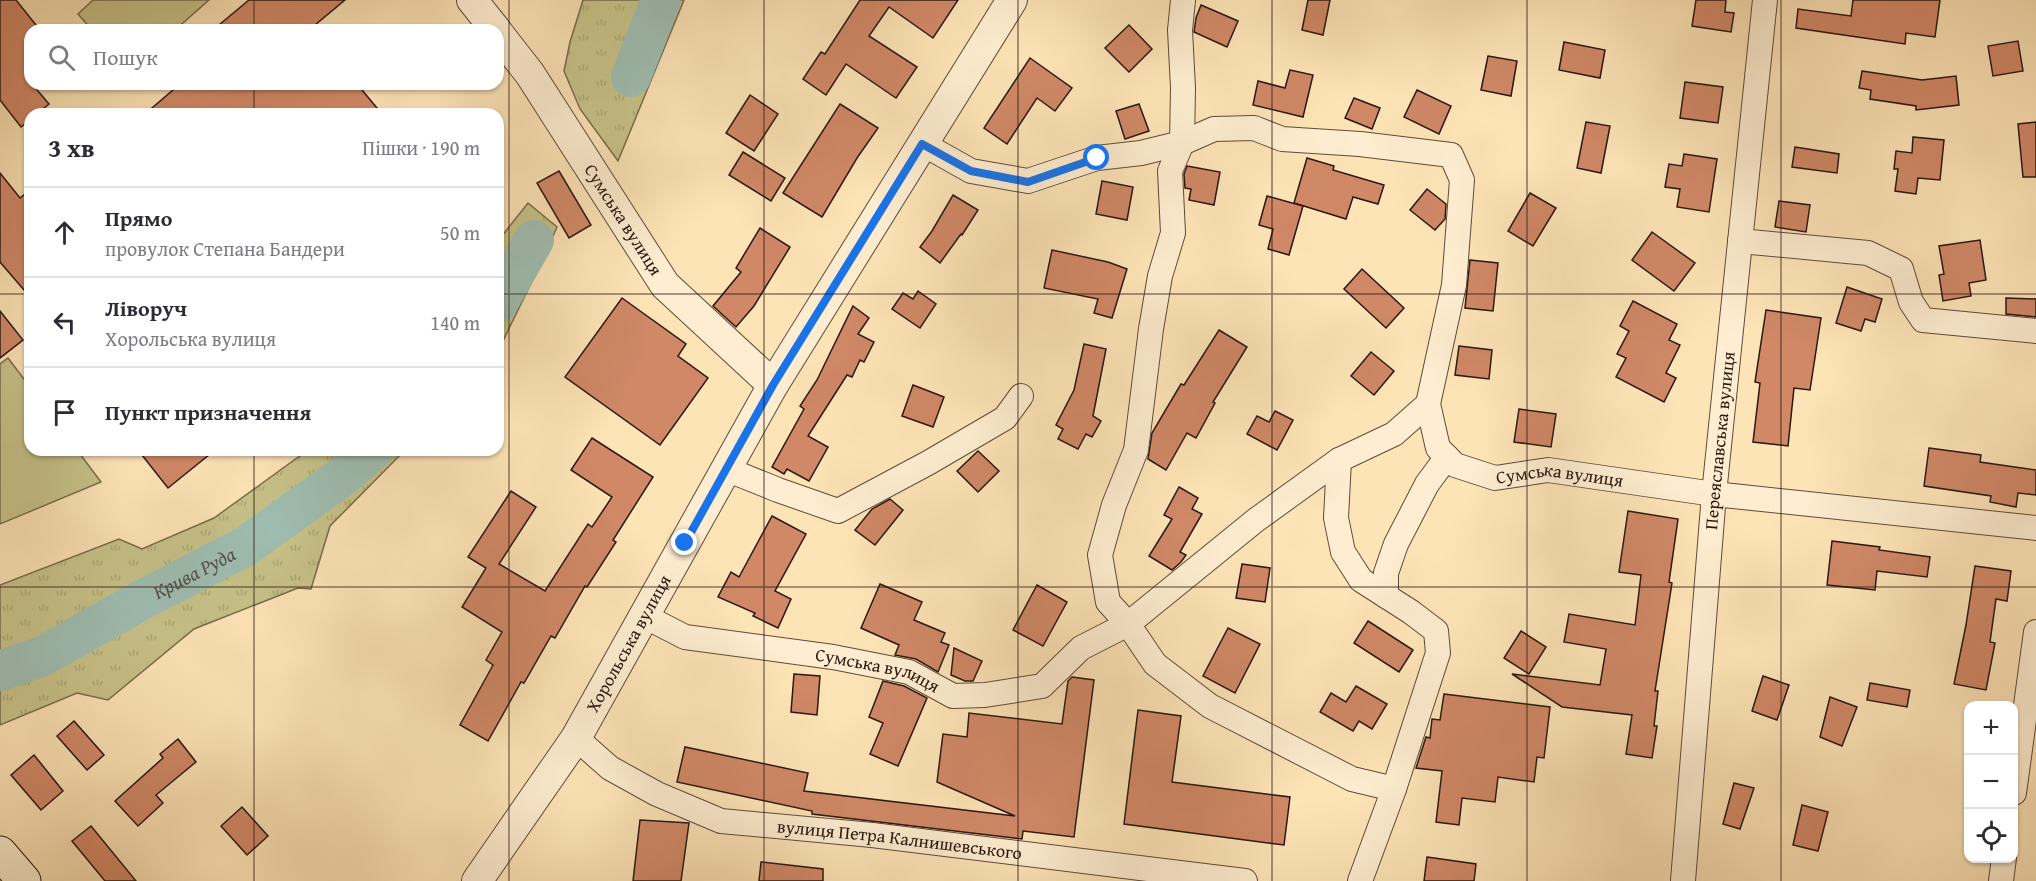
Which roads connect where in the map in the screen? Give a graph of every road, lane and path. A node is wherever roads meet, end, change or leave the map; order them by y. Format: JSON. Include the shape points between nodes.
{"nodes":[{"id":1,"x":472,"y":0,"type":"edge"},
{"id":2,"x":1012,"y":0,"type":"edge"},
{"id":3,"x":1183,"y":0,"type":"edge"},
{"id":4,"x":1765,"y":0,"type":"edge"},
{"id":5,"x":491,"y":24,"type":"edge"},
{"id":6,"x":504,"y":41,"type":"edge"},
{"id":7,"x":1182,"y":143,"type":"junction"},
{"id":8,"x":922,"y":144,"type":"junction"},
{"id":9,"x":1740,"y":241,"type":"junction"},
{"id":10,"x":2036,"y":330,"type":"edge"},
{"id":11,"x":773,"y":385,"type":"junction"},
{"id":12,"x":1021,"y":396,"type":"dead end"},
{"id":13,"x":1428,"y":404,"type":"junction"},
{"id":14,"x":1447,"y":457,"type":"junction"},
{"id":15,"x":1340,"y":460,"type":"junction"},
{"id":16,"x":726,"y":469,"type":"junction"},
{"id":17,"x":1714,"y":494,"type":"junction"},
{"id":18,"x":2036,"y":528,"type":"edge"},
{"id":19,"x":1386,"y":596,"type":"junction"},
{"id":20,"x":644,"y":616,"type":"junction"},
{"id":21,"x":1128,"y":624,"type":"junction"},
{"id":22,"x":2036,"y":632,"type":"edge"},
{"id":23,"x":576,"y":738,"type":"junction"},
{"id":24,"x":2018,"y":758,"type":"edge"},
{"id":25,"x":1394,"y":789,"type":"junction"},
{"id":26,"x":0,"y":853,"type":"edge"},
{"id":27,"x":2003,"y":863,"type":"edge"},
{"id":28,"x":24,"y":881,"type":"edge"},
{"id":29,"x":477,"y":881,"type":"edge"},
{"id":30,"x":1245,"y":881,"type":"edge"},
{"id":31,"x":1360,"y":881,"type":"edge"},
{"id":32,"x":1683,"y":881,"type":"edge"},
{"id":33,"x":2001,"y":881,"type":"edge"}],
"edges":[{"from":1,"to":5,"type":"street","name":"Сумська вулиця"},
{"from":2,"to":8,"type":"street","name":"Хорольська вулиця"},
{"from":3,"to":7,"type":"street"},
{"from":4,"to":9,"type":"street","name":"Переяславська вулиця"},
{"from":6,"to":11,"type":"street","name":"Сумська вулиця","via":[[530,74],[665,285]]},
{"from":7,"to":8,"type":"street","via":[[1097,158],[1028,182],[971,171]]},
{"from":7,"to":13,"type":"street","via":[[1214,129],[1254,128],[1282,139],[1451,155],[1462,180],[1454,285]]},
{"from":7,"to":21,"type":"street","via":[[1170,171],[1173,233],[1160,276],[1136,450],[1100,555],[1108,602]]},
{"from":8,"to":11,"type":"street","name":"Хорольська вулиця"},
{"from":9,"to":10,"type":"street","via":[[1868,253],[1902,268],[1911,302],[1923,320]]},
{"from":9,"to":17,"type":"street","name":"Переяславська вулиця"},
{"from":11,"to":16,"type":"street","name":"Хорольська вулиця"},
{"from":12,"to":16,"type":"street","via":[[1005,418],[838,511]]},
{"from":13,"to":14,"type":"street","via":[[1438,448]]},
{"from":13,"to":15,"type":"street","name":"Сумська вулиця","via":[[1394,434]]},
{"from":14,"to":17,"type":"street","name":"Сумська вулиця","via":[[1455,465],[1495,478],[1548,470]]},
{"from":14,"to":19,"type":"street","via":[[1427,484],[1396,544],[1386,573]]},
{"from":15,"to":19,"type":"street","via":[[1336,518],[1343,552],[1361,580]]},
{"from":15,"to":21,"type":"street","name":"Сумська вулиця","via":[[1256,520]]},
{"from":16,"to":20,"type":"street","name":"Хорольська вулиця"},
{"from":17,"to":18,"type":"street","name":"Сумська вулиця"},
{"from":17,"to":32,"type":"street","name":"Переяславська вулиця"},
{"from":19,"to":25,"type":"street","via":[[1436,631],[1438,653]]},
{"from":20,"to":21,"type":"street","name":"Сумська вулиця","via":[[685,638],[833,657],[909,672],[953,696],[1042,686],[1081,648]]},
{"from":20,"to":23,"type":"street","name":"Хорольська вулиця"},
{"from":21,"to":25,"type":"street","via":[[1155,664],[1210,706],[1352,779]]},
{"from":22,"to":24,"type":"street"},
{"from":23,"to":29,"type":"street","name":"Хорольська вулиця"},
{"from":23,"to":30,"type":"street","name":"вулиця Петра Калнишевського","via":[[610,768],[657,794],[721,821],[872,835]]},
{"from":25,"to":31,"type":"street"},
{"from":26,"to":28,"type":"main road"},
{"from":27,"to":33,"type":"street"}]}
